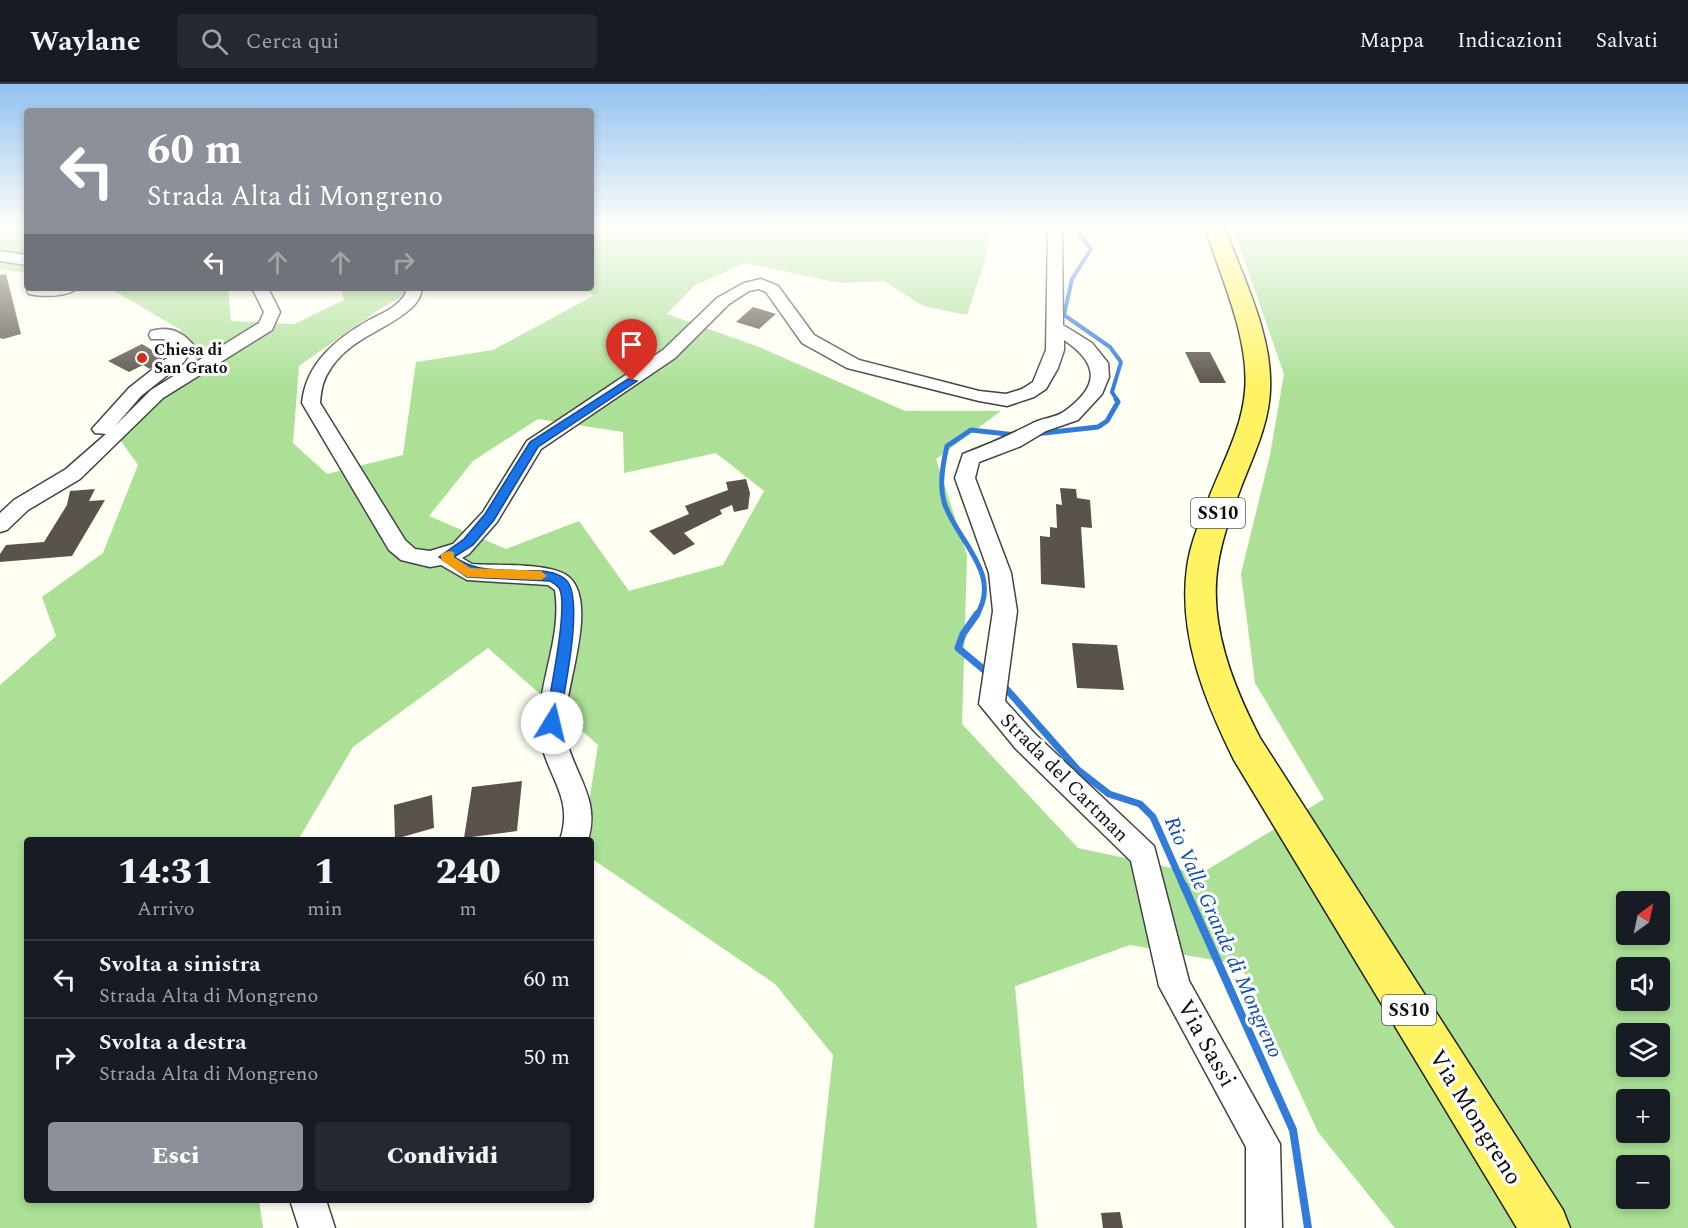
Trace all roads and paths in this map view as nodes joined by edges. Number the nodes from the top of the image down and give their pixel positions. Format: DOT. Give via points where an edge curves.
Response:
graph roads {
  1 [pos="1054,281"];
  2 [pos="1232,281"];
  3 [pos="262,291"];
  4 [pos="414,291"];
  5 [pos="1057,328"];
  6 [pos="157,335"];
  7 [pos="71,470"];
  8 [pos="0,507"];
  9 [pos="0,525"];
  10 [pos="445,557"];
  11 [pos="575,837"];
  12 [pos="1144,855"];
  13 [pos="309,1203"];
  14 [pos="317,1228"];
  15 [pos="1264,1228"];
  16 [pos="1545,1228"];
  1 -- 5 [label="street"];
  2 -- 16 [label="main road, Via Mongreno / SS10" via="1256,356 1259,389 1248,442 1213,525 1202,565 1200,593 1204,632 1228,711 1274,793"];
  3 -- 7 [label="street" via="272,312 266,326 157,394 124,428"];
  4 -- 10 [label="street" via="403,307 356,335 323,365 314,378 310,403 397,546 418,558"];
  5 -- 10 [label="street" via="1050,368 1040,384 1007,400 853,364 808,339 772,289 761,284 744,288 723,301 669,354 534,445 490,517 469,542"];
  5 -- 12 [label="street, Strada del Cartman" via="1086,347 1099,363 1100,377 1093,394 1071,416 970,458 966,467 965,478 1000,573 1005,611 992,704"];
  6 -- 7 [label="street" via="164,333 185,345 178,357 135,392"];
  7 -- 8 [label="street"];
  7 -- 9 [label="street"];
  10 -- 11 [label="street" via="467,572 552,577 563,583 567,592 567,630 552,723 559,756 580,807 582,821"];
  12 -- 15 [label="street, Via Sassi" via="1175,986 1263,1144"];
  13 -- 14 [label="street"];
}
